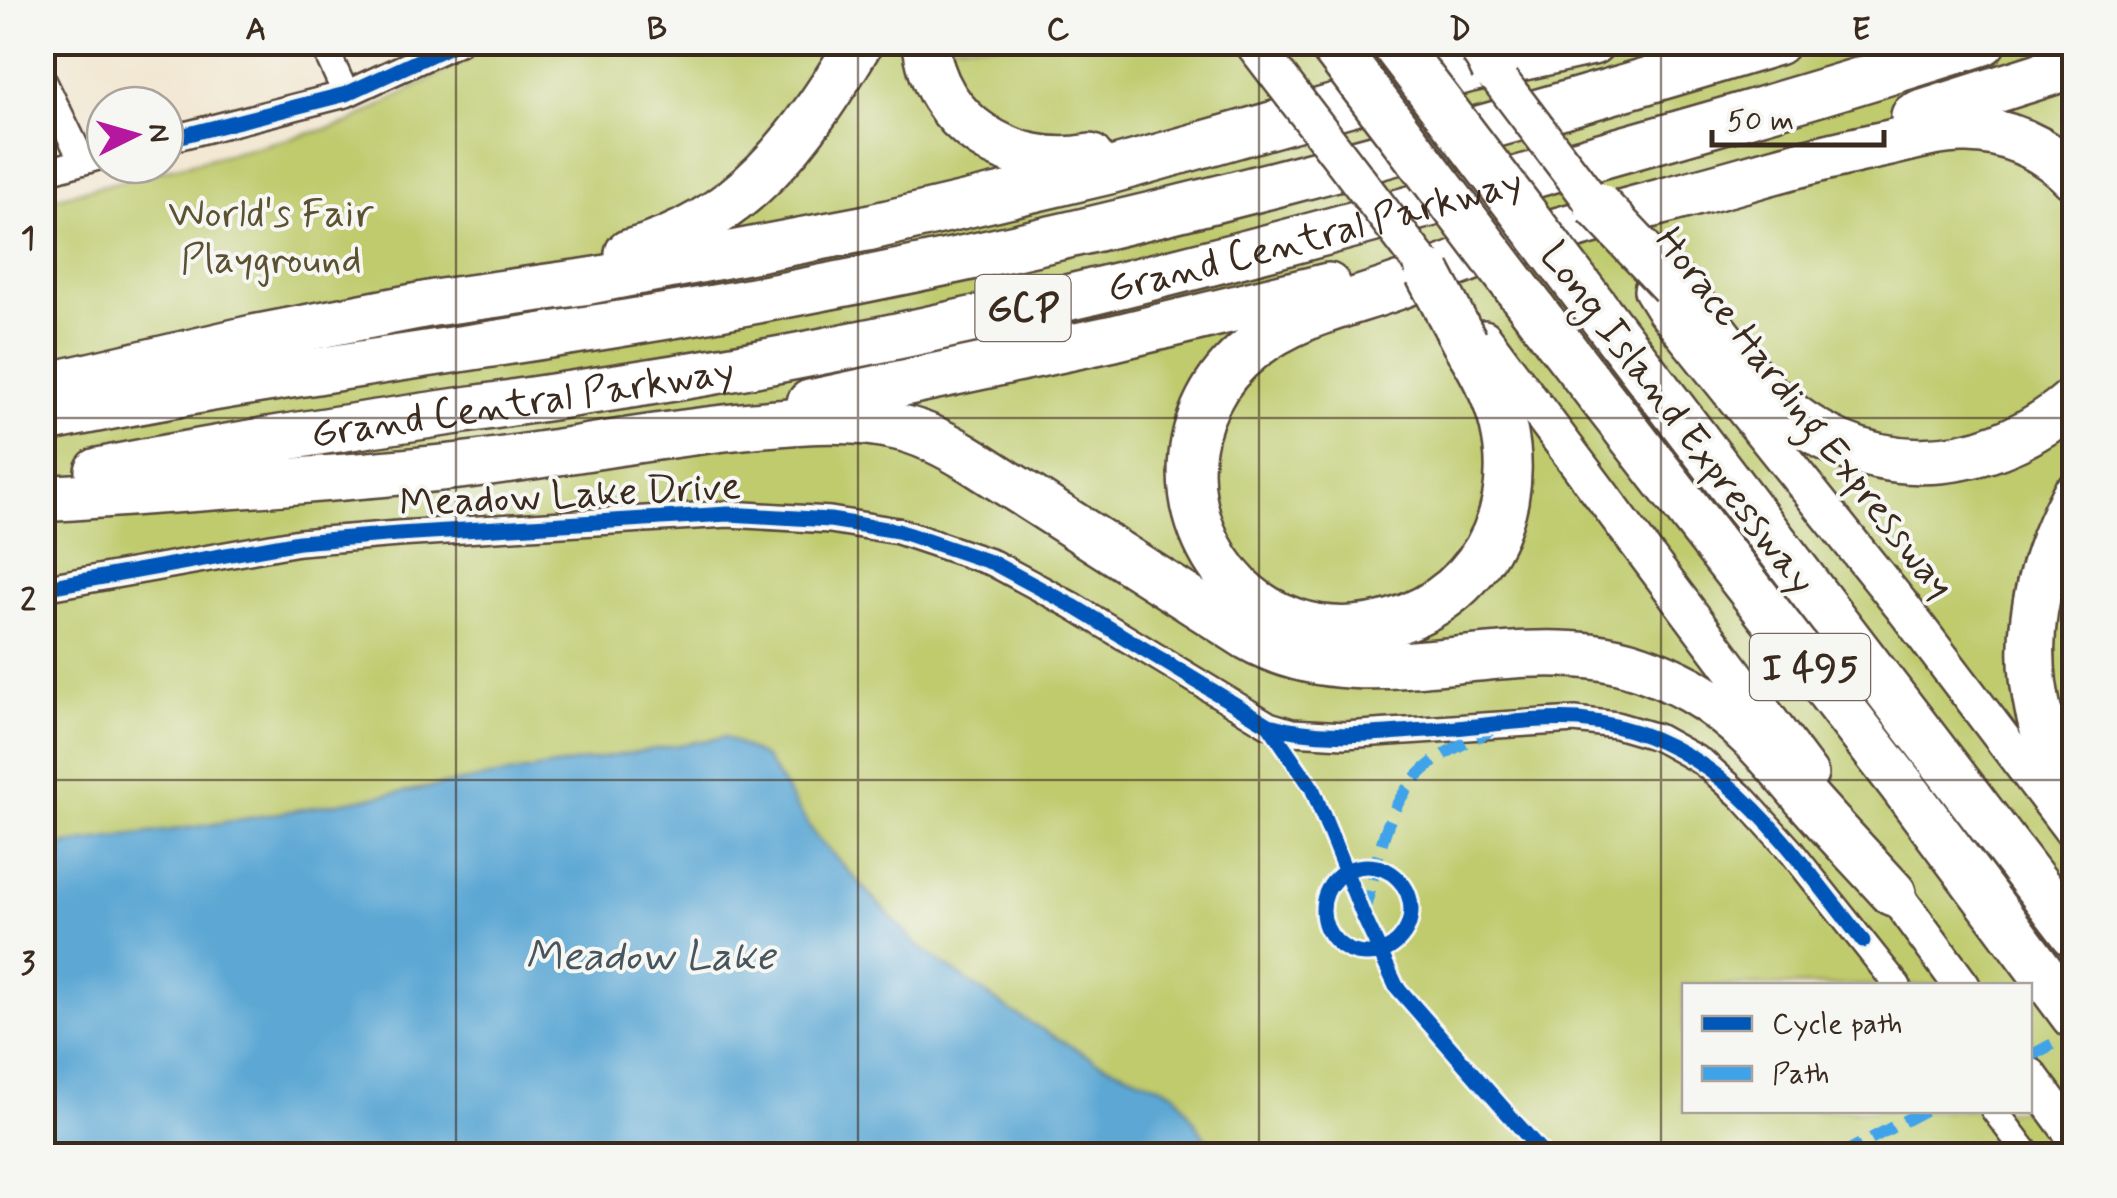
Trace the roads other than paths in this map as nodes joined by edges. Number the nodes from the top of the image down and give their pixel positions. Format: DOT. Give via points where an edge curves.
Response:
graph roads {
  1 [pos="322,42"];
  2 [pos="459,42"];
  3 [pos="842,42"];
  4 [pos="860,42"];
  5 [pos="926,42"];
  6 [pos="1252,42"];
  7 [pos="1330,42"];
  8 [pos="1393,42"];
  9 [pos="1535,42"];
  10 [pos="1592,42"];
  11 [pos="1778,42"];
  12 [pos="1983,42"];
  13 [pos="1479,56"];
  14 [pos="2074,64"];
  15 [pos="42,78"];
  16 [pos="346,94"];
  17 [pos="1274,123"];
  18 [pos="185,135"];
  19 [pos="85,144"];
  20 [pos="1811,160"];
  21 [pos="85,161"];
  22 [pos="778,162"];
  23 [pos="42,173"];
  24 [pos="2074,177"];
  25 [pos="1597,205"];
  26 [pos="1482,254"];
  27 [pos="1428,273"];
  28 [pos="1662,287"];
  29 [pos="434,303"];
  30 [pos="1475,340"];
  31 [pos="42,387"];
  32 [pos="2074,400"];
  33 [pos="42,420"];
  34 [pos="700,430"];
  35 [pos="42,483"];
  36 [pos="2074,496"];
  37 [pos="42,499"];
  38 [pos="42,588"];
  39 [pos="1937,754"];
  40 [pos="2074,800"];
  41 [pos="2074,833"];
  42 [pos="2074,892"];
  43 [pos="1893,893"];
  44 [pos="2074,934"];
  45 [pos="1896,983"];
  46 [pos="1960,983"];
  47 [pos="2074,1016"];
  48 [pos="2032,1079"];
  49 [pos="1996,1113"];
  50 [pos="2074,1136"];
  51 [pos="2029,1156"];
  1 -- 16 [label="street"];
  2 -- 16 [label="street"];
  3 -- 22 [label="main road"];
  4 -- 22 [label="highway"];
  5 -- 17 [label="highway" via="932,74 952,110 982,138 1019,154 1077,160"];
  6 -- 27 [label="main road, bridge"];
  7 -- 47 [label="highway, Long Island Expressway / I 495, bridge"];
  8 -- 39 [label="highway, Long Island Expressway / I 495, bridge"];
  9 -- 13 [label="highway"];
  10 -- 13 [label="highway"];
  11 -- 33 [label="highway, Grand Central Parkway / GCP" via="1242,192 957,260 697,312"];
  12 -- 35 [label="highway, Grand Central Parkway / GCP" via="1430,205 1047,303 690,376"];
  13 -- 17 [label="highway"];
  13 -- 25 [label="main road, Horace Harding Expressway, bridge"];
  14 -- 20 [label="highway" via="1899,121"];
  15 -- 19 [label="street"];
  16 -- 18 [label="street"];
  17 -- 29 [label="highway" via="1109,172 829,237"];
  20 -- 24 [label="highway" via="1926,134 1984,131 2028,144"];
  20 -- 26 [label="highway"];
  21 -- 23 [label="street"];
  22 -- 29 [label="highway" via="734,202 673,238"];
  25 -- 28 [label="highway, bridge"];
  26 -- 30 [label="highway" via="1296,321 1252,348 1219,381 1196,428 1190,479 1205,538 1240,589 1289,620 1345,630 1421,613 1471,573 1502,516 1508,453"];
  26 -- 34 [label="highway"];
  27 -- 30 [label="highway, bridge"];
  28 -- 32 [label="highway" via="1784,410 1827,438 1880,458 1934,462 1983,453 2035,431"];
  28 -- 41 [label="main road, Horace Harding Expressway" via="1665,311"];
  29 -- 31 [label="highway"];
  30 -- 43 [label="main road" via="1820,787"];
  34 -- 37 [label="highway" via="462,465"];
  34 -- 43 [label="highway" via="833,419 920,434 974,460 1248,637 1301,659 1364,666 1573,654 1654,672 1753,735"];
  36 -- 40 [label="highway" via="2040,576 2030,646 2044,728"];
  38 -- 45 [label="street, Meadow Lake Drive" via="298,542 497,526 728,514 898,531 993,564 1269,725 1292,732 1344,735 1575,720 1657,737 1704,763 1741,796"];
  39 -- 42 [label="highway"];
  39 -- 44 [label="highway, Long Island Expressway / I 495"];
  43 -- 46 [label="main road"];
  48 -- 50 [label="main road"];
  49 -- 51 [label="street"];
}
